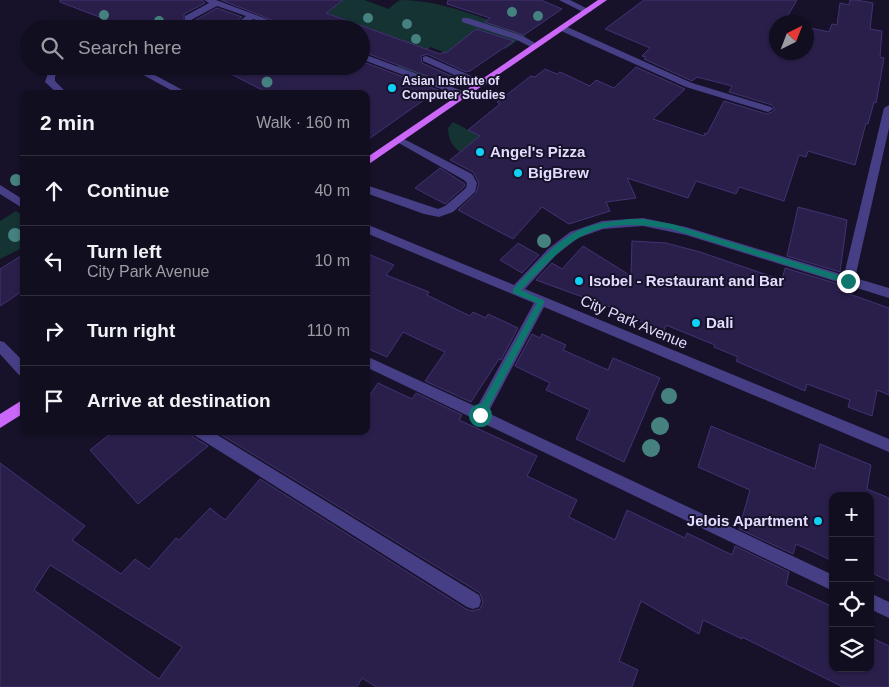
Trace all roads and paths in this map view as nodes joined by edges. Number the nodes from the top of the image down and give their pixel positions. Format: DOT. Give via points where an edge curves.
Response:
graph roads {
  1 [pos="563,0"];
  2 [pos="212,1"];
  3 [pos="599,1"];
  4 [pos="588,11"];
  5 [pos="252,16"];
  6 [pos="188,18"];
  7 [pos="246,20"];
  8 [pos="263,20"];
  9 [pos="465,20"];
  10 [pos="562,28"];
  11 [pos="536,46"];
  12 [pos="370,59"];
  13 [pos="426,59"];
  14 [pos="51,75"];
  15 [pos="149,75"];
  16 [pos="482,84"];
  17 [pos="59,90"];
  18 [pos="178,90"];
  19 [pos="465,95"];
  20 [pos="889,108"];
  21 [pos="768,109"];
  22 [pos="400,140"];
  23 [pos="370,160"];
  24 [pos="0,189"];
  25 [pos="370,190"];
  26 [pos="20,202"];
  27 [pos="370,230"];
  28 [pos="848,281"];
  29 [pos="516,291"];
  30 [pos="889,293"];
  31 [pos="541,301"];
  32 [pos="0,346"];
  33 [pos="370,363"];
  34 [pos="20,367"];
  35 [pos="20,408"];
  36 [pos="480,415"];
  37 [pos="0,422"];
  38 [pos="205,435"];
  39 [pos="889,446"];
  40 [pos="831,582"];
  41 [pos="473,601"];
  42 [pos="874,603"];
  43 [pos="889,610"];
  1 -- 4 [label="street"];
  2 -- 5 [label="street"];
  2 -- 6 [label="street"];
  3 -- 4 [label="main road"];
  4 -- 10 [label="main road"];
  5 -- 7 [label="street"];
  5 -- 8 [label="street"];
  9 -- 11 [label="street"];
  10 -- 11 [label="main road"];
  10 -- 21 [label="street" via="689,85"];
  11 -- 16 [label="main road"];
  12 -- 19 [label="street"];
  13 -- 16 [label="street"];
  14 -- 17 [label="street" via="50,82"];
  15 -- 18 [label="street"];
  16 -- 19 [label="main road"];
  19 -- 22 [label="main road"];
  20 -- 28 [label="street"];
  22 -- 23 [label="main road"];
  22 -- 25 [label="street" via="468,178 471,189 449,209 439,213"];
  24 -- 26 [label="street"];
  27 -- 29 [label="street, City Park Avenue"];
  28 -- 29 [label="street" via="672,227 629,222 602,225 574,236 552,252"];
  28 -- 30 [label="street"];
  29 -- 31 [label="street, City Park Avenue"];
  31 -- 36 [label="street"];
  31 -- 39 [label="street, City Park Avenue"];
  32 -- 34 [label="street"];
  33 -- 36 [label="street"];
  35 -- 37 [label="main road"];
  36 -- 40 [label="street"];
  38 -- 41 [label="street"];
  42 -- 43 [label="street"];
}
